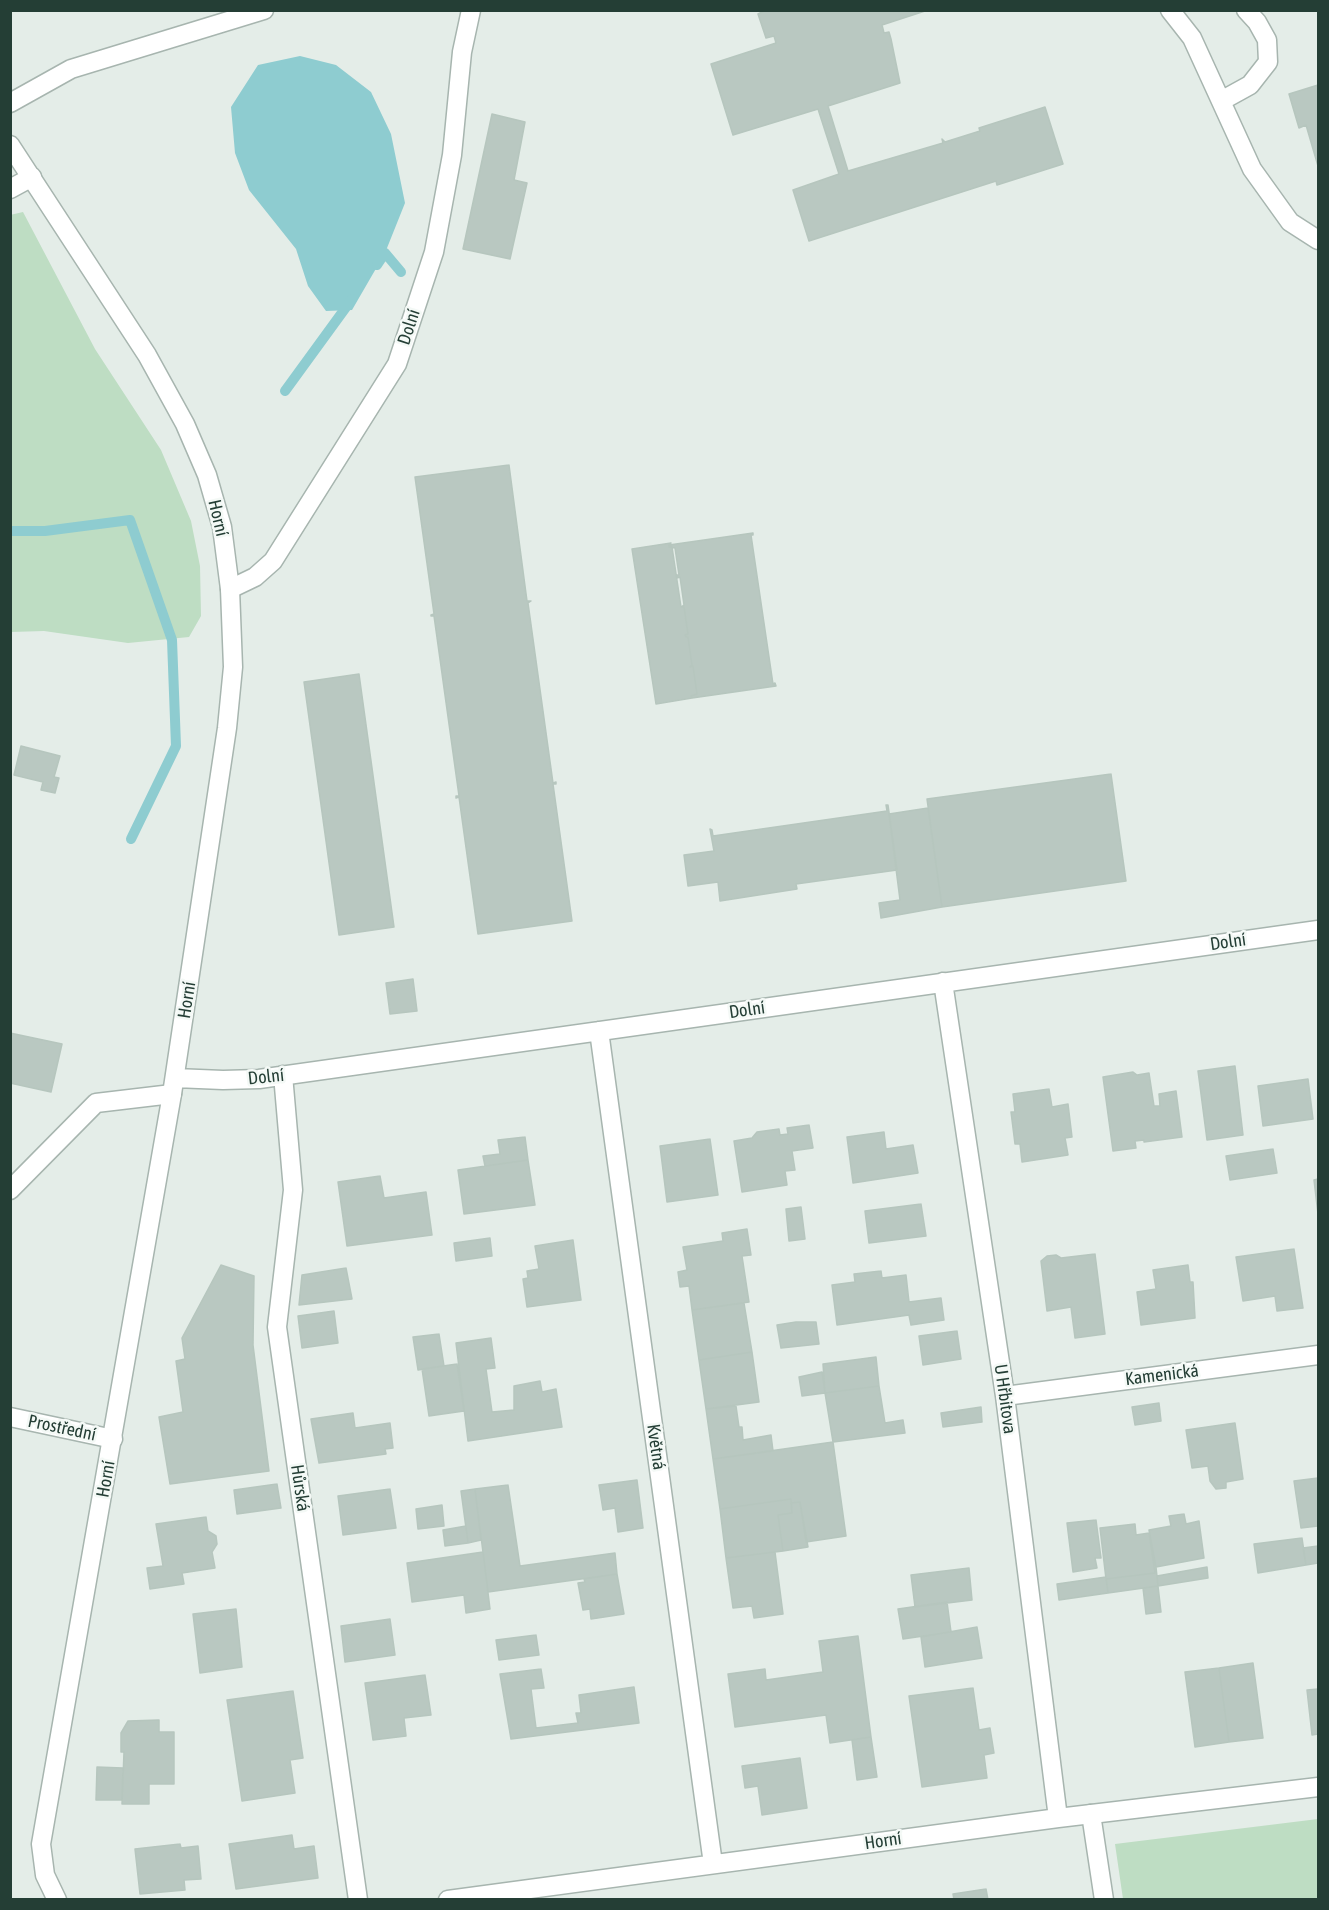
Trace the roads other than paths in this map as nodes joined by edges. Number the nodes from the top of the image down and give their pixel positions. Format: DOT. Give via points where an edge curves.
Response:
graph roads {
  1 [pos="264,10"];
  2 [pos="471,10"];
  3 [pos="1170,10"];
  4 [pos="1246,10"];
  5 [pos="1221,101"];
  6 [pos="10,103"];
  7 [pos="10,145"];
  8 [pos="32,177"];
  9 [pos="10,189"];
  10 [pos="1318,240"];
  11 [pos="230,589"];
  12 [pos="1318,930"];
  13 [pos="943,982"];
  14 [pos="599,1031"];
  15 [pos="283,1075"];
  16 [pos="174,1086"];
  17 [pos="10,1190"];
  18 [pos="1318,1355"];
  19 [pos="1005,1396"];
  20 [pos="10,1417"];
  21 [pos="114,1439"];
  22 [pos="1318,1787"];
  23 [pos="1091,1814"];
  24 [pos="1058,1818"];
  25 [pos="713,1864"];
  26 [pos="57,1899"];
  27 [pos="358,1899"];
  28 [pos="448,1899"];
  29 [pos="1104,1899"];
  1 -- 6 [label="street" via="71,69"];
  2 -- 11 [label="street, Dolní" via="462,52 452,156 434,252 397,364 273,561 255,577"];
  3 -- 5 [label="street" via="1192,38"];
  4 -- 5 [label="street" via="1267,40 1268,62 1250,85"];
  5 -- 10 [label="street" via="1252,169 1290,222"];
  7 -- 8 [label="street, Horní"];
  8 -- 9 [label="street"];
  8 -- 11 [label="street, Horní" via="147,355 185,424 207,475 222,527"];
  11 -- 16 [label="street, Horní" via="233,667 227,728"];
  12 -- 13 [label="street, Dolní"];
  13 -- 14 [label="street, Dolní"];
  13 -- 19 [label="street, U Hřbitova"];
  14 -- 15 [label="street, Dolní"];
  14 -- 25 [label="street, Květná"];
  15 -- 16 [label="street, Dolní"];
  15 -- 27 [label="street, Hůrská" via="292,1190 277,1327"];
  16 -- 17 [label="street, Dolní" via="96,1103"];
  16 -- 21 [label="street, Horní"];
  18 -- 19 [label="street, Kamenická"];
  19 -- 24 [label="street, U Hřbitova"];
  20 -- 21 [label="street, Prostřední"];
  21 -- 26 [label="street, Horní" via="41,1844 45,1875"];
  22 -- 23 [label="street, Horní"];
  23 -- 24 [label="street, Horní"];
  23 -- 29 [label="street"];
  24 -- 25 [label="street, Horní"];
  25 -- 28 [label="street, Horní"];
}
